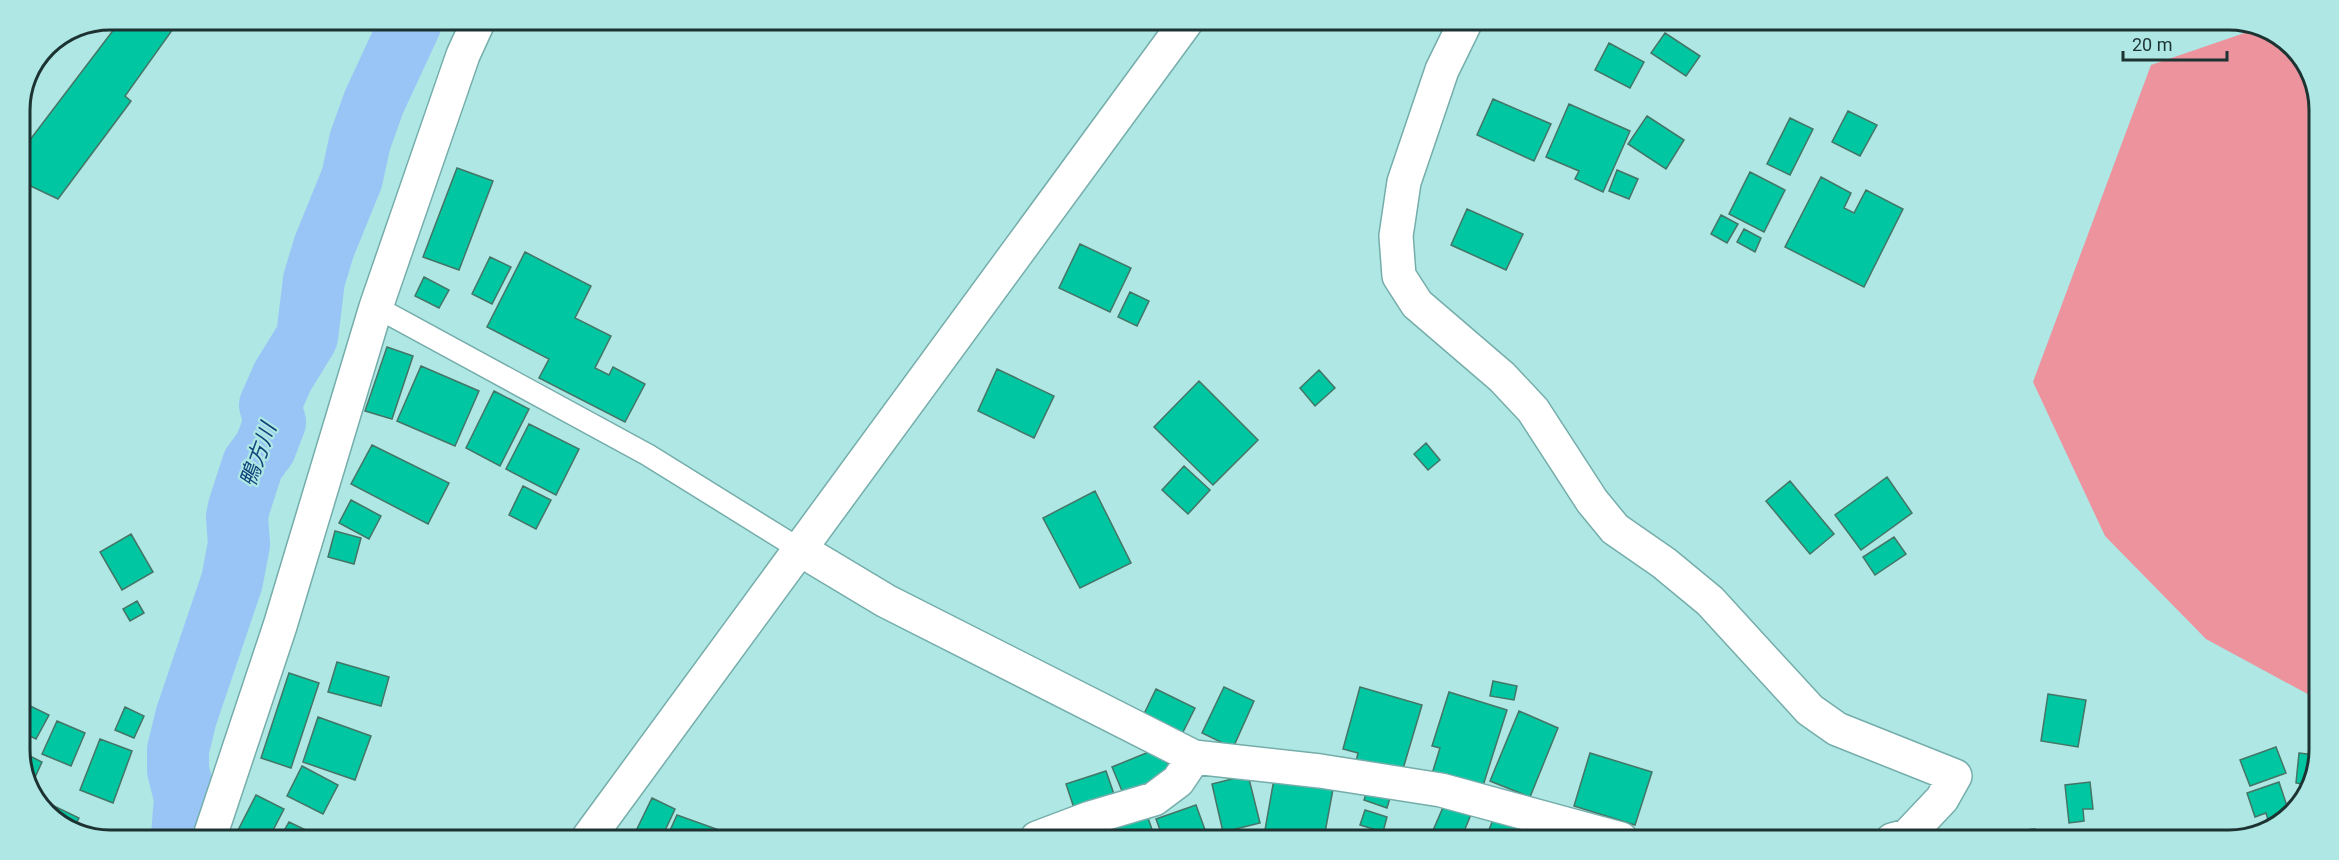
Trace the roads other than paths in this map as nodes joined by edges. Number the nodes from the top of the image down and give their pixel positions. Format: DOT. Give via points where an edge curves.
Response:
graph roads {
  1 [pos="474,30"];
  2 [pos="1180,30"];
  3 [pos="1462,30"];
  4 [pos="376,307"];
  5 [pos="801,550"];
  6 [pos="1194,757"];
  7 [pos="212,830"];
  8 [pos="595,830"];
  9 [pos="1058,830"];
  10 [pos="1588,830"];
  11 [pos="1913,830"];
  1 -- 4 [label="street"];
  2 -- 5 [label="street"];
  3 -- 11 [label="street" via="1442,70 1404,182 1396,236 1399,276 1418,304 1502,377 1533,410 1592,501 1615,529 1710,600 1810,710 1838,729 1955,776 1942,800"];
  4 -- 5 [label="lane" via="648,455"];
  4 -- 7 [label="street" via="280,626"];
  5 -- 6 [label="street" via="886,601"];
  5 -- 8 [label="street"];
  6 -- 9 [label="street" via="1178,781 1154,799"];
  6 -- 10 [label="street" via="1441,790"];
}
